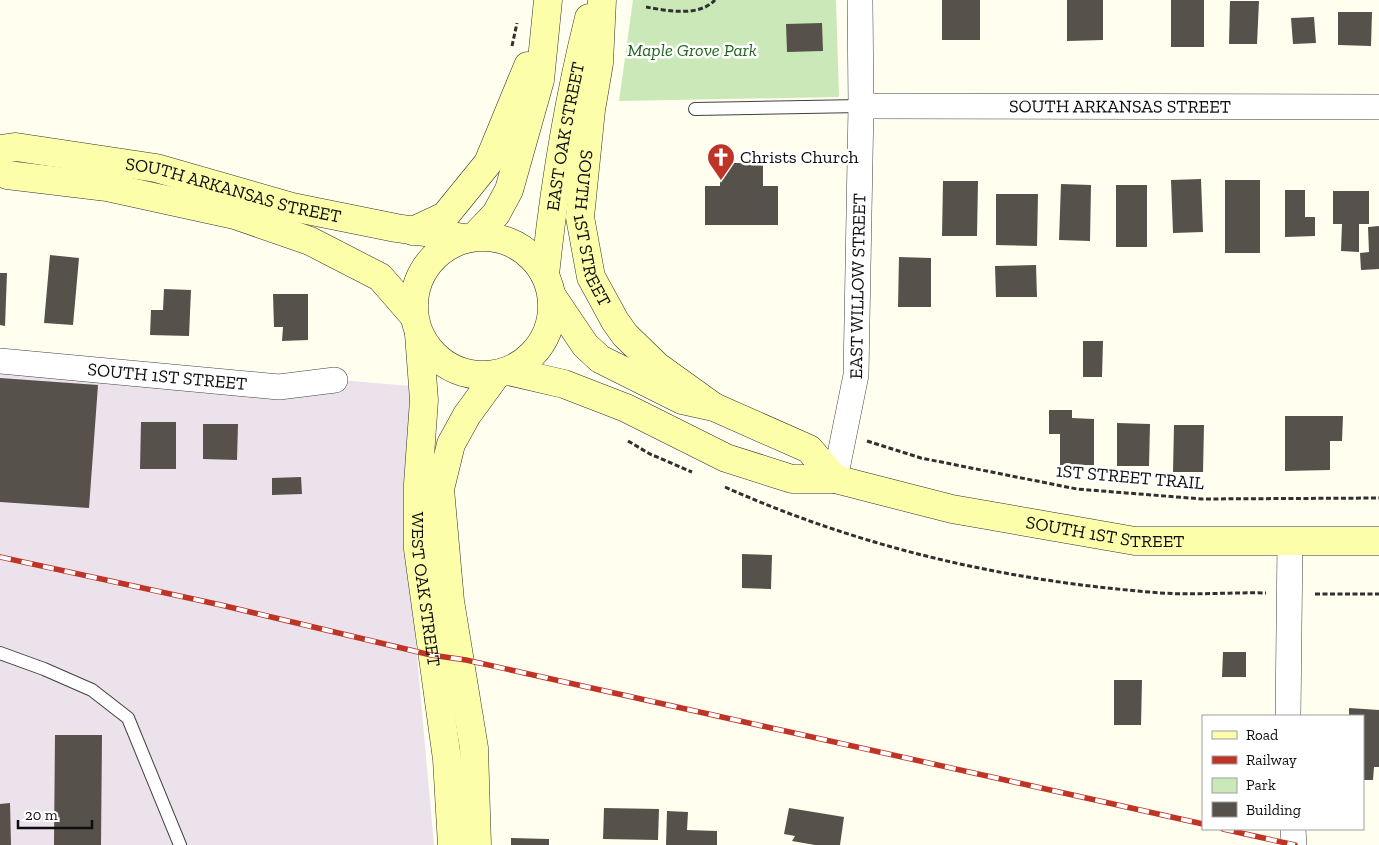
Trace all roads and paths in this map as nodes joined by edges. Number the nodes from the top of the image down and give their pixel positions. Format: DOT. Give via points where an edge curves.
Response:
graph roads {
  1 [pos="594,0"];
  2 [pos="602,0"];
  3 [pos="716,0"];
  4 [pos="860,0"];
  5 [pos="646,7"];
  6 [pos="547,13"];
  7 [pos="518,18"];
  8 [pos="510,52"];
  9 [pos="861,106"];
  10 [pos="1379,107"];
  11 [pos="695,109"];
  12 [pos="0,149"];
  13 [pos="0,172"];
  14 [pos="413,231"];
  15 [pos="470,237"];
  16 [pos="548,285"];
  17 [pos="417,325"];
  18 [pos="0,361"];
  19 [pos="503,372"];
  20 [pos="335,380"];
  21 [pos="714,407"];
  22 [pos="626,439"];
  23 [pos="883,446"];
  24 [pos="693,473"];
  25 [pos="835,480"];
  26 [pos="719,485"];
  27 [pos="1379,498"];
  28 [pos="1379,541"];
  29 [pos="1290,542"];
  30 [pos="1261,593"];
  31 [pos="1324,594"];
  32 [pos="1379,594"];
  33 [pos="0,653"];
  34 [pos="1288,715"];
  35 [pos="1293,830"];
  36 [pos="180,845"];
  37 [pos="452,845"];
  38 [pos="477,845"];
  39 [pos="1294,845"];
  1 -- 16 [label="street, EAST OAK STREET" via="580,55 553,199"];
  2 -- 21 [label="street, SOUTH 1ST STREET" via="599,63 580,217 591,277 625,335 657,366"];
  3 -- 5 [label="path" via="690,11"];
  4 -- 9 [label="street, EAST WILLOW STREET"];
  6 -- 14 [label="street, EAST OAK STREET" via="488,163 445,216"];
  6 -- 15 [label="street, EAST OAK STREET" via="540,80 509,190 496,214"];
  7 -- 8 [label="path"];
  9 -- 10 [label="street, SOUTH ARKANSAS STREET"];
  9 -- 11 [label="lane"];
  9 -- 25 [label="street, EAST WILLOW STREET" via="856,375"];
  12 -- 14 [label="street, SOUTH ARKANSAS STREET" via="16,147 156,168 292,206"];
  13 -- 17 [label="street, SOUTH ARKANSAS STREET" via="107,186 235,216 310,241 380,277"];
  14 -- 15 [label="street, SOUTH ARKANSAS STREET"];
  15 -- 16 [label="street" via="496,237 516,245 532,257"];
  15 -- 17 [label="street" via="447,246 431,259 414,296"];
  16 -- 19 [label="street" via="552,315 547,333 524,362"];
  16 -- 21 [label="street, SOUTH 1ST STREET" via="585,345 600,359 682,400"];
  17 -- 19 [label="street" via="429,350 451,367 478,376"];
  17 -- 37 [label="street, WEST OAK STREET" via="424,400 418,484 418,549 447,759"];
  18 -- 20 [label="street, SOUTH 1ST STREET" via="279,387"];
  19 -- 25 [label="street, SOUTH 1ST STREET" via="564,384 617,404 735,461 792,479"];
  19 -- 38 [label="street, WEST OAK STREET" via="467,415 451,444 440,489 450,600 474,748"];
  21 -- 25 [label="street, SOUTH 1ST STREET" via="809,449"];
  22 -- 24 [label="path" via="650,454"];
  23 -- 27 [label="path, 1ST STREET TRAIL" via="921,458 1077,490 1202,499"];
  25 -- 29 [label="street, SOUTH 1ST STREET" via="952,509 1136,540"];
  26 -- 30 [label="path" via="855,538 972,567 1047,581 1151,593"];
  28 -- 29 [label="street, SOUTH 1ST STREET"];
  29 -- 34 [label="street"];
  31 -- 32 [label="path"];
  33 -- 36 [label="lane" via="92,690 128,718"];
  35 -- 39 [label="street"];
}
